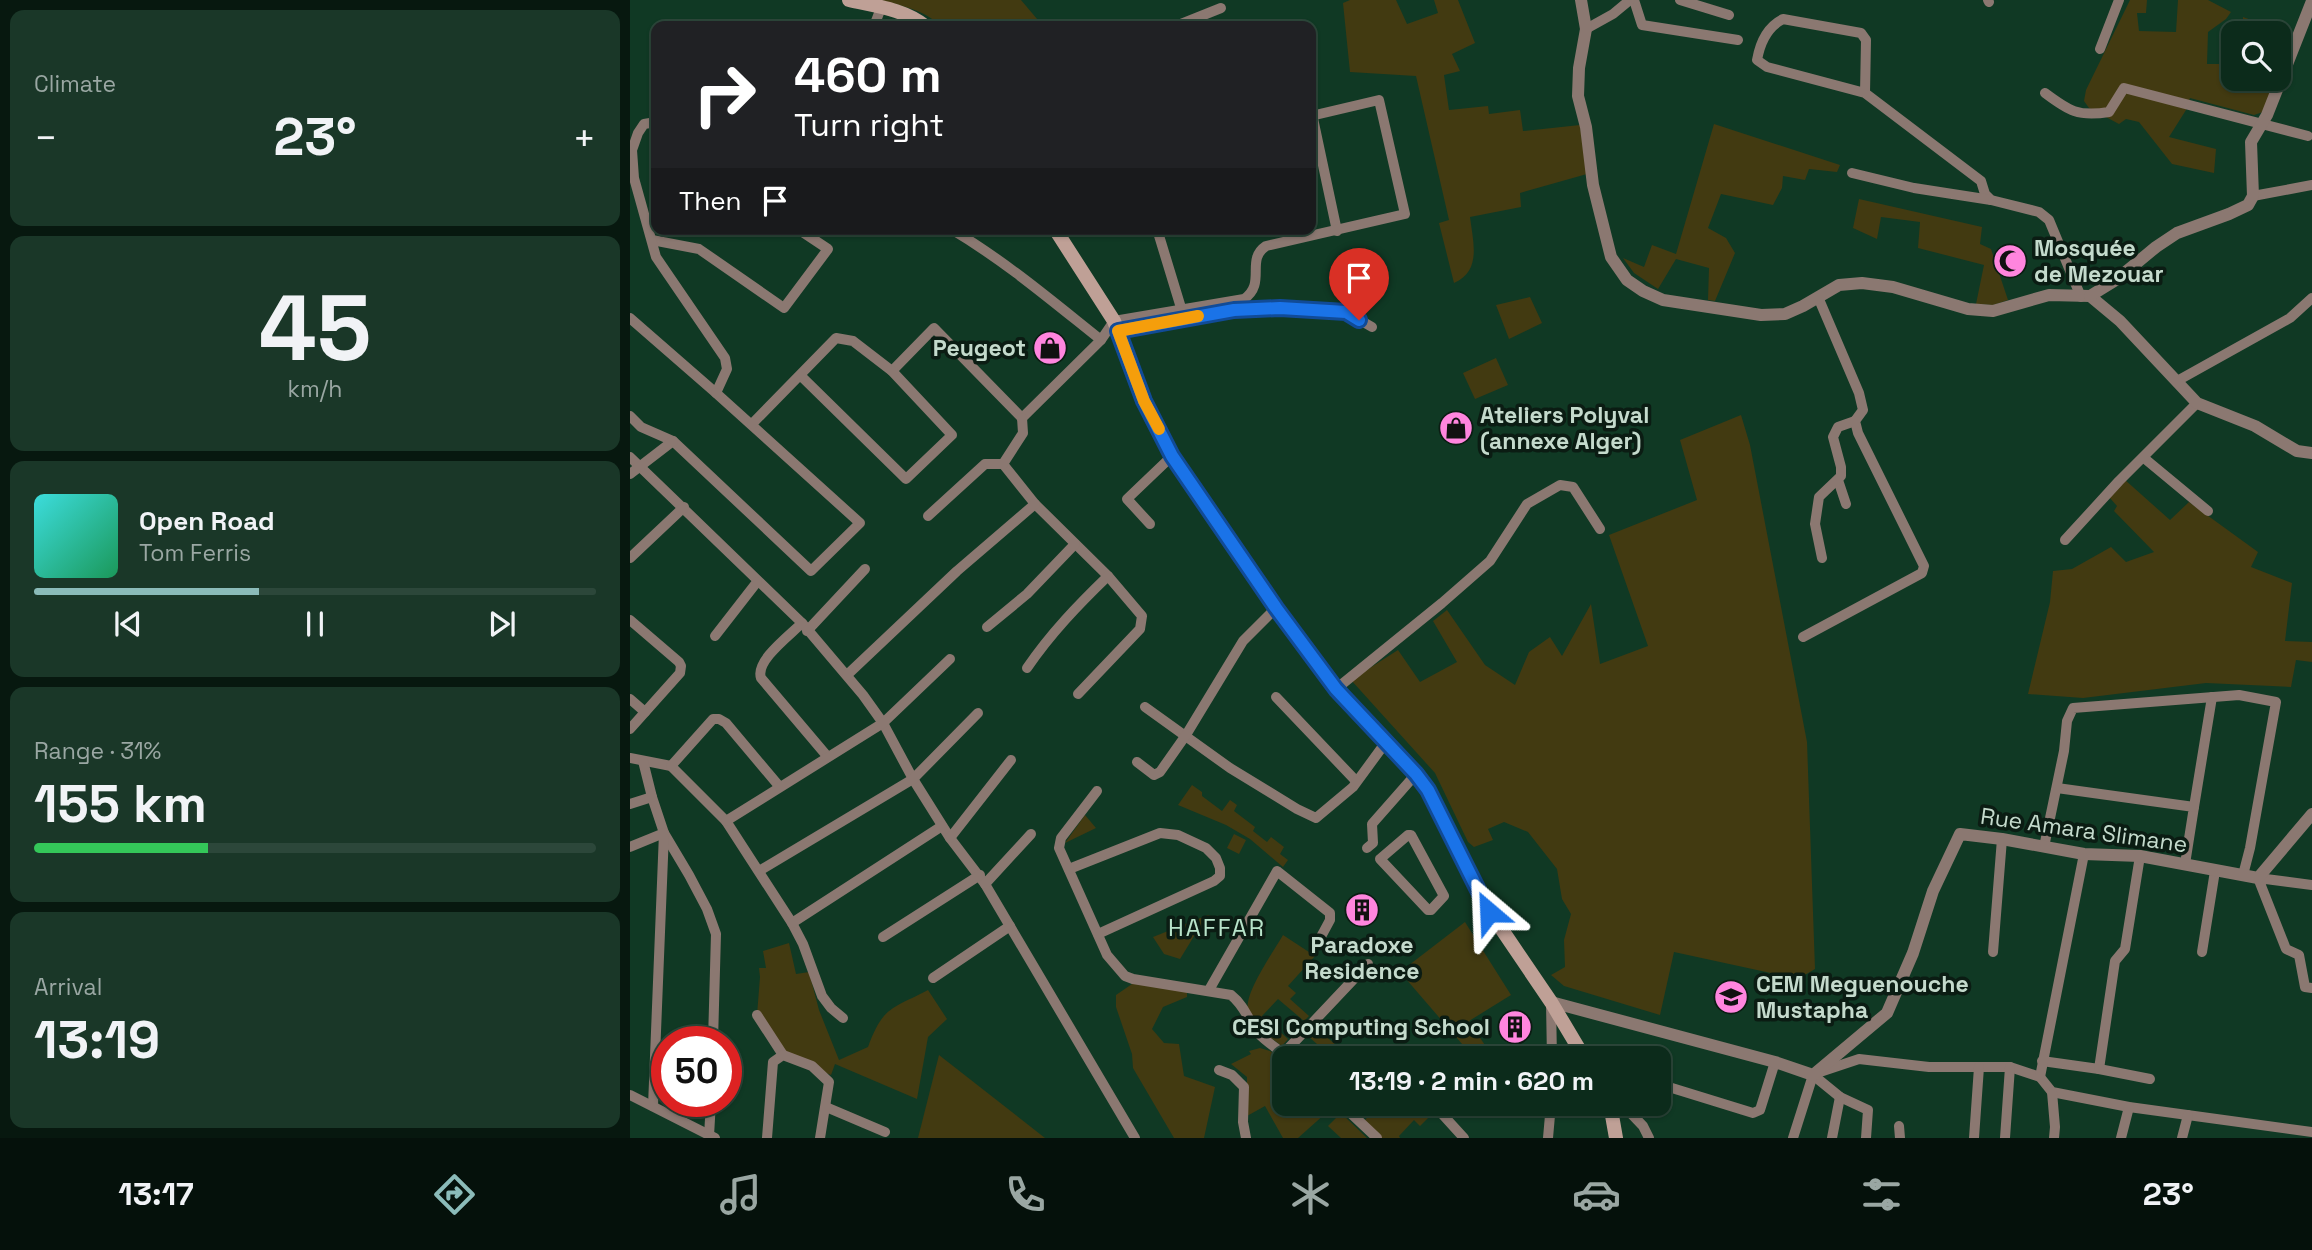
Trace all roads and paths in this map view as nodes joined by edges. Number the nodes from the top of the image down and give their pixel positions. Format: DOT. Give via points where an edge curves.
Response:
graph roads {
  1 [pos="849,0"];
  2 [pos="1581,0"];
  3 [pos="1632,0"];
  4 [pos="1680,0"];
  5 [pos="2119,0"];
  6 [pos="2312,1"];
  7 [pos="881,8"];
  8 [pos="1221,8"];
  9 [pos="1729,15"];
  10 [pos="876,21"];
  11 [pos="919,21"];
  12 [pos="1188,21"];
  13 [pos="1586,29"];
  14 [pos="1738,40"];
  15 [pos="2100,49"];
  16 [pos="1865,93"];
  17 [pos="2045,93"];
  18 [pos="1316,112"];
  19 [pos="2261,122"];
  20 [pos="651,123"];
  21 [pos="645,124"];
  22 [pos="651,129"];
  23 [pos="1316,136"];
  24 [pos="2308,136"];
  25 [pos="1852,173"];
  26 [pos="2312,185"];
  27 [pos="2253,196"];
  28 [pos="1992,200"];
  29 [pos="1337,230"];
  30 [pos="807,235"];
  31 [pos="960,235"];
  32 [pos="1059,235"];
  33 [pos="1159,235"];
  34 [pos="1315,235"];
  35 [pos="1316,235"];
  36 [pos="652,240"];
  37 [pos="1818,297"];
  38 [pos="2085,297"];
  39 [pos="2311,302"];
  40 [pos="1182,311"];
  41 [pos="630,318"];
  42 [pos="1116,326"];
  43 [pos="1372,327"];
  44 [pos="1101,340"];
  45 [pos="892,371"];
  46 [pos="801,376"];
  47 [pos="2177,381"];
  48 [pos="716,393"];
  49 [pos="2197,402"];
  50 [pos="630,416"];
  51 [pos="1022,418"];
  52 [pos="1855,421"];
  53 [pos="751,424"];
  54 [pos="673,442"];
  55 [pos="2312,453"];
  56 [pos="1172,456"];
  57 [pos="630,457"];
  58 [pos="2144,458"];
  59 [pos="1003,464"];
  60 [pos="641,466"];
  61 [pos="630,474"];
  62 [pos="1838,480"];
  63 [pos="1035,504"];
  64 [pos="1846,504"];
  65 [pos="684,507"];
  66 [pos="2208,511"];
  67 [pos="928,516"];
  68 [pos="1150,524"];
  69 [pos="1600,529"];
  70 [pos="2065,540"];
  71 [pos="1075,544"];
  72 [pos="630,558"];
  73 [pos="1822,558"];
  74 [pos="865,569"];
  75 [pos="1108,576"];
  76 [pos="757,582"];
  77 [pos="1276,608"];
  78 [pos="630,620"];
  79 [pos="804,627"];
  80 [pos="987,627"];
  81 [pos="715,636"];
  82 [pos="1803,636"];
  83 [pos="950,659"];
  84 [pos="1027,668"];
  85 [pos="847,675"];
  86 [pos="1336,689"];
  87 [pos="1078,694"];
  88 [pos="1276,697"];
  89 [pos="2212,697"];
  90 [pos="630,699"];
  91 [pos="1145,707"];
  92 [pos="645,712"];
  93 [pos="978,713"];
  94 [pos="883,723"];
  95 [pos="630,729"];
  96 [pos="1186,735"];
  97 [pos="1385,742"];
  98 [pos="827,756"];
  99 [pos="630,758"];
  100 [pos="1010,760"];
  101 [pos="643,761"];
  102 [pos="1137,762"];
  103 [pos="671,766"];
  104 [pos="1416,774"];
  105 [pos="913,779"];
  106 [pos="1356,781"];
  107 [pos="779,786"];
  108 [pos="2057,788"];
  109 [pos="1097,792"];
  110 [pos="652,797"];
  111 [pos="630,804"];
  112 [pos="2194,807"];
  113 [pos="2312,814"];
  114 [pos="726,821"];
  115 [pos="943,826"];
  116 [pos="664,833"];
  117 [pos="1031,834"];
  118 [pos="950,838"];
  119 [pos="2002,839"];
  120 [pos="630,847"];
  121 [pos="2045,847"];
  122 [pos="1367,849"];
  123 [pos="2084,854"];
  124 [pos="2140,856"];
  125 [pos="1380,859"];
  126 [pos="2185,864"];
  127 [pos="1069,869"];
  128 [pos="759,871"];
  129 [pos="2215,871"];
  130 [pos="2243,875"];
  131 [pos="2258,878"];
  132 [pos="983,879"];
  133 [pos="2312,885"];
  134 [pos="792,923"];
  135 [pos="1010,926"];
  136 [pos="1098,934"];
  137 [pos="883,937"];
  138 [pos="1316,946"];
  139 [pos="1993,952"];
  140 [pos="2202,952"];
  141 [pos="1368,964"];
  142 [pos="933,978"];
  143 [pos="2312,988"];
  144 [pos="1209,990"];
  145 [pos="1551,1002"];
  146 [pos="757,1014"];
  147 [pos="843,1018"];
  148 [pos="656,1026"];
  149 [pos="713,1026"];
  150 [pos="1273,1046"];
  151 [pos="1296,1046"];
  152 [pos="1552,1046"];
  153 [pos="1577,1046"];
  154 [pos="783,1055"];
  155 [pos="2042,1061"];
  156 [pos="1775,1062"];
  157 [pos="1979,1067"];
  158 [pos="2010,1067"];
  159 [pos="2099,1069"];
  160 [pos="1219,1070"];
  161 [pos="1813,1075"];
  162 [pos="2040,1077"];
  163 [pos="2150,1079"];
  164 [pos="1671,1088"];
  165 [pos="2052,1092"];
  166 [pos="630,1095"];
  167 [pos="1840,1097"];
  168 [pos="651,1106"];
  169 [pos="826,1107"];
  170 [pos="2129,1107"];
  171 [pos="2188,1115"];
  172 [pos="1354,1116"];
  173 [pos="1444,1116"];
  174 [pos="1550,1116"];
  175 [pos="1612,1116"];
  176 [pos="1633,1116"];
  177 [pos="673,1117"];
  178 [pos="711,1117"];
  179 [pos="1899,1126"];
  180 [pos="885,1132"];
  181 [pos="2312,1132"];
  182 [pos="712,1137"];
  183 [pos="766,1138"];
  184 [pos="820,1138"];
  185 [pos="1135,1138"];
  186 [pos="1246,1138"];
  187 [pos="1377,1138"];
  188 [pos="1464,1138"];
  189 [pos="1548,1138"];
  190 [pos="1616,1138"];
  191 [pos="1649,1138"];
  192 [pos="1793,1138"];
  193 [pos="1832,1138"];
  194 [pos="1866,1138"];
  195 [pos="1900,1138"];
  196 [pos="1974,1138"];
  197 [pos="2005,1138"];
  198 [pos="2054,1138"];
  199 [pos="2121,1138"];
  200 [pos="2182,1138"];
  1 -- 7 [label="main road"];
  2 -- 13 [label="street"];
  3 -- 13 [label="street"];
  3 -- 14 [label="street" via="1642,25"];
  4 -- 9 [label="street"];
  5 -- 15 [label="street"];
  6 -- 19 [label="street"];
  7 -- 10 [label="street"];
  7 -- 11 [label="main road"];
  8 -- 12 [label="street"];
  13 -- 37 [label="street" via="1578,96 1604,232 1611,257 1627,280 1663,300 1761,315 1784,314"];
  16 -- 16 [label="street" via="1866,40 1861,33 1783,19 1774,23 1760,44 1757,60 1767,68"];
  16 -- 28 [label="street" via="1980,181"];
  17 -- 19 [label="street" via="2071,112 2094,114 2109,112 2124,88"];
  18 -- 29 [label="street" via="1379,100 1405,214"];
  19 -- 24 [label="street"];
  19 -- 27 [label="street" via="2251,142"];
  20 -- 21 [label="street"];
  21 -- 22 [label="street"];
  21 -- 36 [label="street" via="635,142 634,178"];
  23 -- 29 [label="street"];
  25 -- 28 [label="street"];
  26 -- 27 [label="street"];
  27 -- 38 [label="street" via="2248,205 2177,233 2116,280"];
  28 -- 38 [label="street" via="2039,212 2049,220"];
  29 -- 35 [label="street"];
  30 -- 36 [label="street" via="828,249 784,308 699,249"];
  31 -- 44 [label="street"];
  32 -- 42 [label="main road"];
  33 -- 40 [label="street"];
  34 -- 40 [label="street" via="1258,251 1257,282 1244,299"];
  36 -- 48 [label="street" via="656,257 725,358 727,369"];
  37 -- 38 [label="street" via="1839,285 1862,283 1993,311 2049,295"];
  37 -- 52 [label="street" via="1859,393 1863,410"];
  38 -- 47 [label="street" via="2120,321"];
  39 -- 47 [label="street"];
  40 -- 42 [label="street"];
  41 -- 48 [label="street"];
  42 -- 43 [label="street" via="1280,308 1346,312"];
  42 -- 44 [label="street"];
  42 -- 56 [label="main road" via="1144,401"];
  44 -- 51 [label="street"];
  45 -- 46 [label="street" via="853,341 836,338"];
  45 -- 46 [label="street" via="952,435 906,479"];
  45 -- 51 [label="street" via="934,328"];
  46 -- 53 [label="street"];
  47 -- 49 [label="street"];
  48 -- 53 [label="street"];
  49 -- 55 [label="street" via="2255,425 2298,451"];
  49 -- 58 [label="street"];
  50 -- 54 [label="street" via="641,427"];
  51 -- 59 [label="street" via="1023,433"];
  52 -- 62 [label="street" via="1838,427 1833,437 1841,467"];
  52 -- 82 [label="street" via="1924,566 1922,573"];
  53 -- 54 [label="street" via="860,523 811,571"];
  54 -- 60 [label="street"];
  56 -- 68 [label="street" via="1127,499"];
  56 -- 77 [label="main road"];
  57 -- 60 [label="street"];
  58 -- 66 [label="street"];
  58 -- 70 [label="street"];
  59 -- 63 [label="street"];
  59 -- 67 [label="street" via="985,464"];
  60 -- 61 [label="street"];
  60 -- 65 [label="street"];
  62 -- 64 [label="street"];
  62 -- 73 [label="street" via="1819,497 1815,513"];
  63 -- 71 [label="street"];
  63 -- 85 [label="street"];
  65 -- 72 [label="street"];
  65 -- 76 [label="street"];
  69 -- 86 [label="street" via="1573,486 1560,485 1527,504 1490,561"];
  71 -- 75 [label="street"];
  71 -- 80 [label="street"];
  74 -- 79 [label="street"];
  75 -- 84 [label="street" via="1065,617"];
  75 -- 87 [label="street" via="1142,616 1140,629"];
  76 -- 79 [label="street"];
  76 -- 81 [label="street"];
  77 -- 86 [label="main road"];
  77 -- 96 [label="street" via="1243,640"];
  78 -- 92 [label="street" via="681,666 680,673"];
  79 -- 85 [label="street"];
  79 -- 98 [label="street" via="763,661 759,672"];
  83 -- 94 [label="street"];
  85 -- 94 [label="street"];
  86 -- 97 [label="main road"];
  88 -- 106 [label="street"];
  89 -- 108 [label="street" via="2073,708"];
  89 -- 112 [label="street"];
  89 -- 130 [label="street" via="2239,695 2276,702"];
  90 -- 92 [label="street"];
  91 -- 96 [label="street"];
  92 -- 95 [label="street"];
  93 -- 105 [label="street"];
  94 -- 98 [label="street"];
  94 -- 105 [label="street"];
  96 -- 102 [label="street" via="1160,772 1154,775"];
  96 -- 106 [label="street" via="1230,768 1316,818"];
  97 -- 104 [label="main road"];
  97 -- 106 [label="street"];
  98 -- 107 [label="street"];
  99 -- 101 [label="street"];
  100 -- 118 [label="street"];
  101 -- 103 [label="street"];
  101 -- 110 [label="street"];
  103 -- 107 [label="street" via="706,725 719,719"];
  103 -- 114 [label="street"];
  104 -- 122 [label="street" via="1372,824 1373,843"];
  104 -- 145 [label="main road" via="1489,912"];
  105 -- 115 [label="street"];
  105 -- 128 [label="street"];
  107 -- 114 [label="street"];
  108 -- 112 [label="street"];
  108 -- 121 [label="street"];
  109 -- 127 [label="street" via="1059,843"];
  110 -- 111 [label="street"];
  110 -- 116 [label="street"];
  112 -- 126 [label="street"];
  113 -- 131 [label="street"];
  114 -- 128 [label="street"];
  115 -- 118 [label="street"];
  115 -- 134 [label="street"];
  116 -- 120 [label="street"];
  116 -- 148 [label="street"];
  116 -- 149 [label="street" via="716,933"];
  117 -- 132 [label="street"];
  118 -- 132 [label="street"];
  119 -- 121 [label="street, Rue Amara Slimane"];
  119 -- 139 [label="street"];
  119 -- 161 [label="street, Rue Amara Slimane" via="1960,834 1887,1013"];
  121 -- 123 [label="street, Rue Amara Slimane"];
  123 -- 124 [label="street, Rue Amara Slimane"];
  123 -- 155 [label="street"];
  124 -- 126 [label="street, Rue Amara Slimane"];
  124 -- 159 [label="street" via="2125,949 2115,961"];
  125 -- 125 [label="street" via="1428,910 1444,898 1411,835"];
  126 -- 129 [label="street, Rue Amara Slimane"];
  127 -- 136 [label="street"];
  127 -- 136 [label="street" via="1160,833 1178,835 1216,858 1220,876 1214,881"];
  128 -- 134 [label="street"];
  129 -- 130 [label="street, Rue Amara Slimane"];
  129 -- 140 [label="street"];
  130 -- 131 [label="street, Rue Amara Slimane"];
  131 -- 133 [label="street"];
  131 -- 143 [label="street" via="2286,948 2299,955 2305,987"];
  132 -- 135 [label="street"];
  132 -- 137 [label="street"];
  134 -- 147 [label="street" via="822,996"];
  135 -- 142 [label="street"];
  135 -- 185 [label="street"];
  136 -- 144 [label="street" via="1107,955 1125,976"];
  138 -- 144 [label="street" via="1332,916 1277,871"];
  141 -- 151 [label="street"];
  144 -- 150 [label="street" via="1231,995 1241,1003 1261,1037"];
  145 -- 152 [label="street"];
  145 -- 153 [label="main road"];
  145 -- 156 [label="street"];
  146 -- 154 [label="street"];
  154 -- 169 [label="street" via="812,1066 829,1083"];
  154 -- 183 [label="street" via="774,1062"];
  155 -- 159 [label="street"];
  155 -- 162 [label="street"];
  156 -- 161 [label="street"];
  156 -- 164 [label="street" via="1760,1110 1753,1112"];
  157 -- 158 [label="street"];
  157 -- 161 [label="street" via="1859,1059"];
  157 -- 196 [label="street"];
  158 -- 162 [label="street"];
  158 -- 197 [label="street"];
  159 -- 163 [label="street"];
  160 -- 186 [label="street" via="1244,1087"];
  161 -- 167 [label="street"];
  161 -- 192 [label="street"];
  162 -- 165 [label="street"];
  165 -- 170 [label="street"];
  165 -- 198 [label="street"];
  166 -- 168 [label="street"];
  167 -- 193 [label="street"];
  167 -- 194 [label="street" via="1868,1110"];
  169 -- 180 [label="street"];
  169 -- 184 [label="street"];
  170 -- 171 [label="street"];
  170 -- 199 [label="street"];
  171 -- 181 [label="street"];
  171 -- 200 [label="street"];
  172 -- 187 [label="street"];
  173 -- 188 [label="street"];
  174 -- 189 [label="street"];
  175 -- 190 [label="main road"];
  176 -- 191 [label="street"];
  177 -- 182 [label="street"];
  178 -- 182 [label="street"];
  179 -- 195 [label="street"];
}
